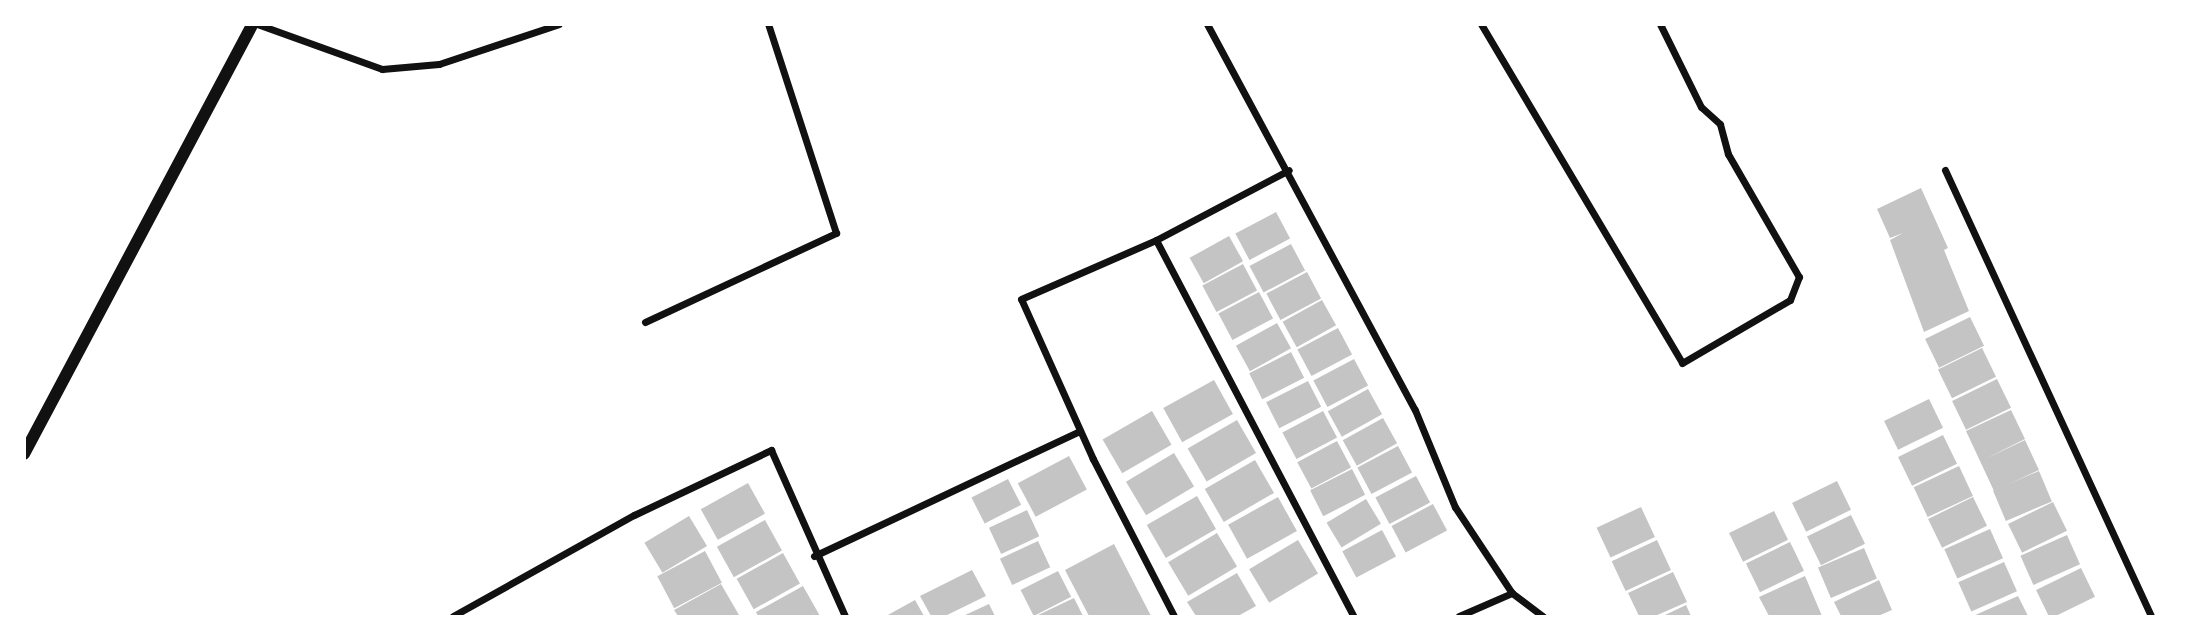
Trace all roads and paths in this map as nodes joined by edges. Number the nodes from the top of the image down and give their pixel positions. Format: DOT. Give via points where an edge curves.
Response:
graph roads {
  1 [pos="255,24"];
  2 [pos="559,24"];
  3 [pos="768,24"];
  4 [pos="1207,24"];
  5 [pos="1481,24"];
  6 [pos="1660,24"];
  7 [pos="1289,170"];
  8 [pos="1945,170"];
  9 [pos="1156,240"];
  10 [pos="645,322"];
  11 [pos="1080,431"];
  12 [pos="24,454"];
  13 [pos="814,556"];
  14 [pos="1511,593"];
  15 [pos="453,617"];
  16 [pos="845,617"];
  17 [pos="1174,617"];
  18 [pos="1353,617"];
  19 [pos="1459,617"];
  20 [pos="1543,617"];
  21 [pos="2151,617"];
  1 -- 2 [label="street" via="382,69 439,64"];
  1 -- 12 [label="street"];
  3 -- 10 [label="street" via="836,233"];
  4 -- 7 [label="street"];
  5 -- 6 [label="street" via="1682,363 1790,300 1799,277 1728,154 1720,124 1701,107"];
  7 -- 9 [label="street"];
  7 -- 14 [label="street" via="1415,410 1455,506"];
  8 -- 21 [label="street"];
  9 -- 11 [label="street" via="1021,299"];
  9 -- 18 [label="street"];
  11 -- 13 [label="street"];
  11 -- 17 [label="street"];
  13 -- 15 [label="street" via="771,450 634,515"];
  13 -- 16 [label="street"];
  14 -- 19 [label="street"];
  14 -- 20 [label="street"];
}
